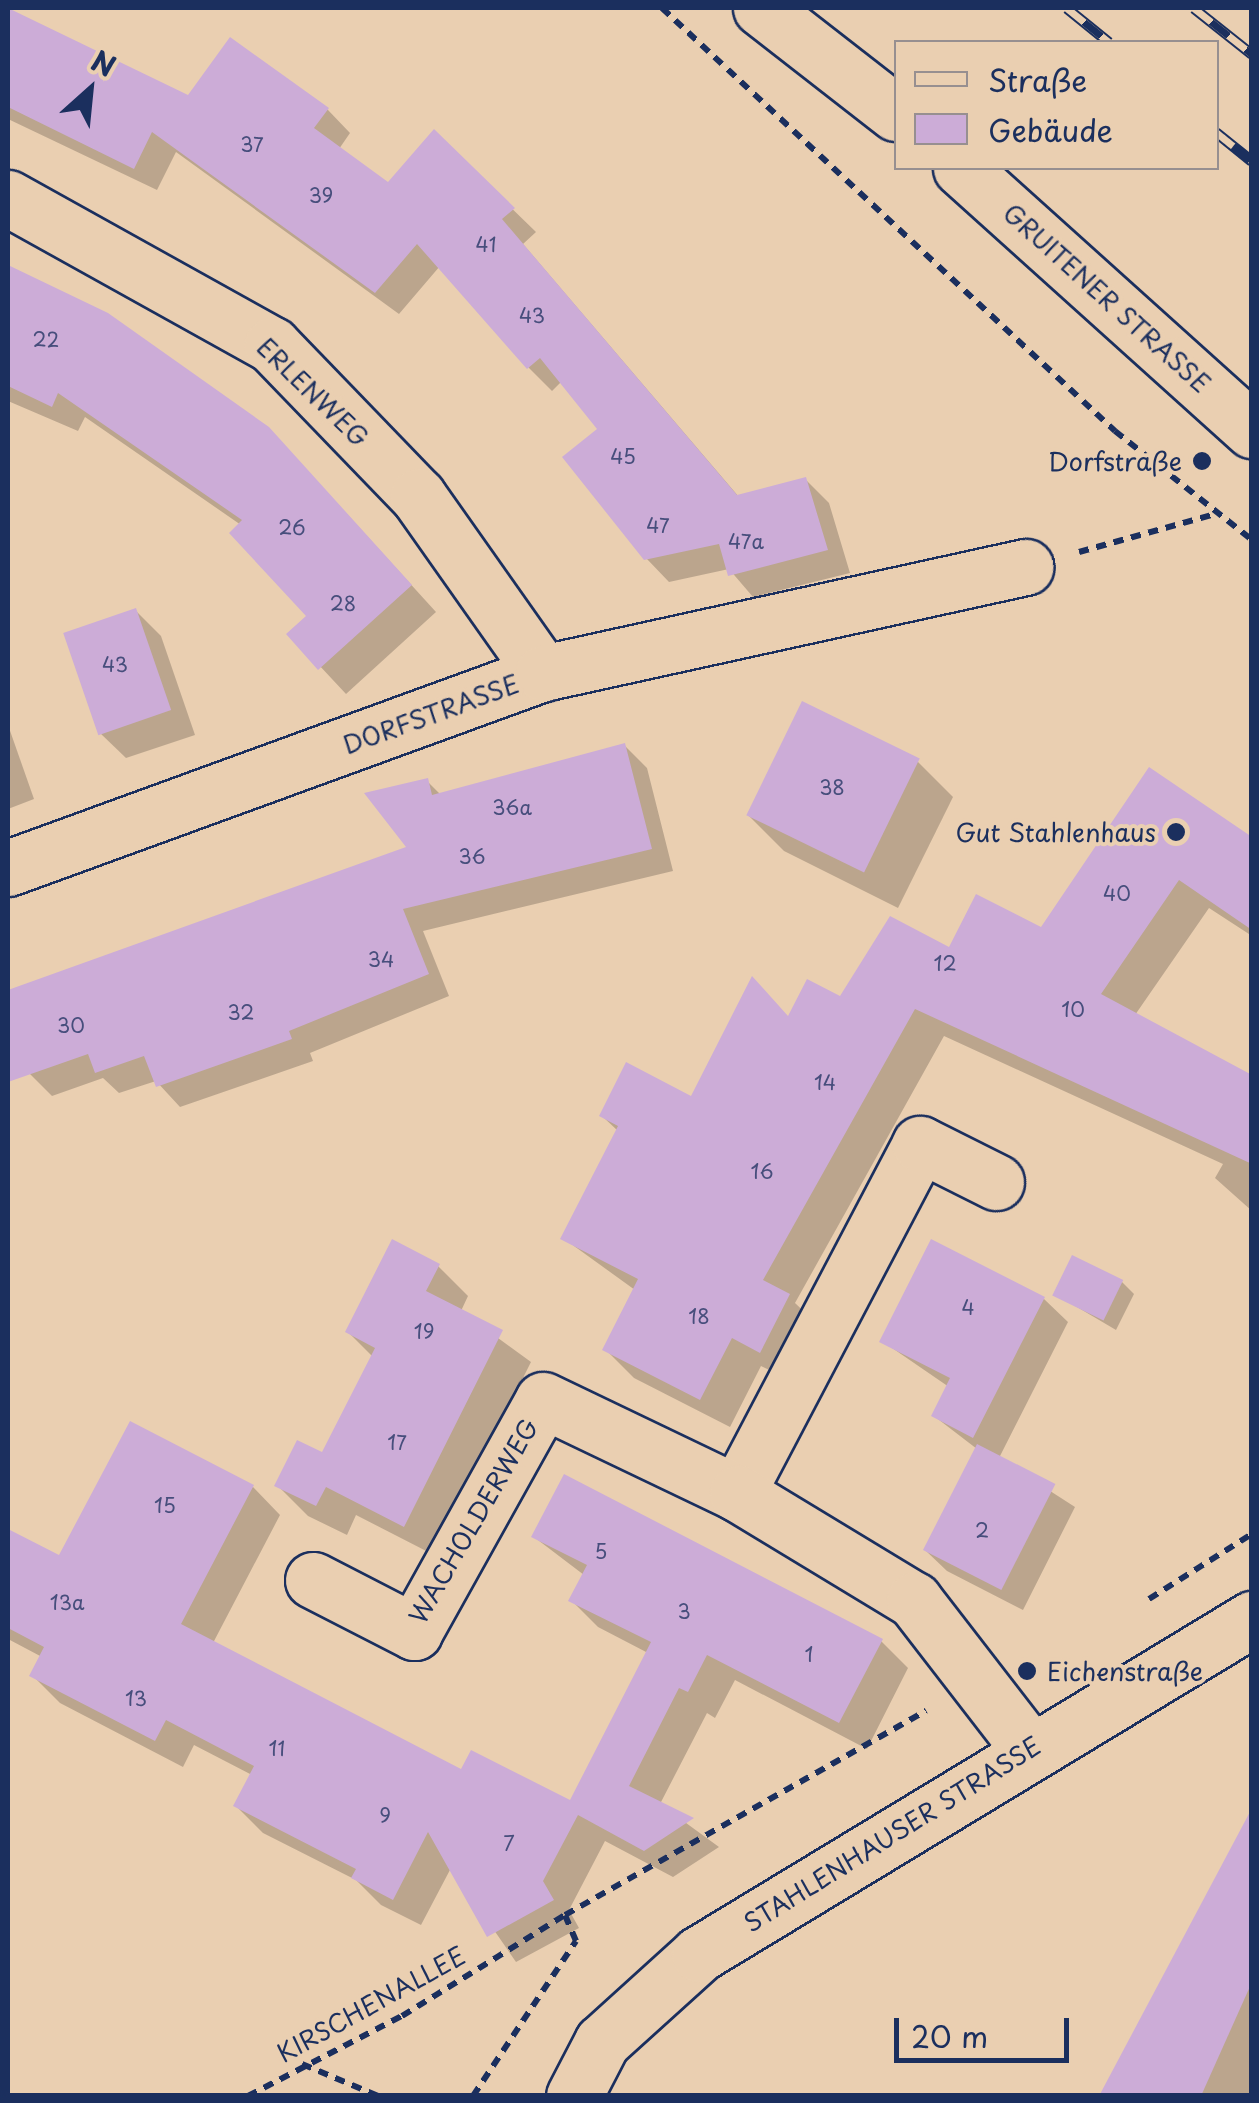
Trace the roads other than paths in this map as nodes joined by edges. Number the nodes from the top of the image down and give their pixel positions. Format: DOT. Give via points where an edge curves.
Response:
graph roads {
  1 [pos="761,8"];
  2 [pos="894,111"];
  3 [pos="963,170"];
  4 [pos="8,198"];
  5 [pos="1252,430"];
  6 [pos="1024,568"];
  7 [pos="543,673"];
  8 [pos="8,868"];
  9 [pos="996,1182"];
  10 [pos="737,1492"];
  11 [pos="313,1580"];
  12 [pos="1252,1619"];
  13 [pos="1029,1750"];
  14 [pos="574,2096"];
  1 -- 2 [label="street"];
  3 -- 5 [label="street, GRUITENER STRASSE"];
  4 -- 7 [label="street, ERLENWEG" via="272,346 418,496"];
  6 -- 7 [label="street, DORFSTRASSE"];
  7 -- 8 [label="street, DORFSTRASSE"];
  9 -- 10 [label="street" via="920,1144"];
  10 -- 11 [label="street, WACHOLDERWEG" via="543,1400 414,1632"];
  10 -- 13 [label="street, WACHOLDERWEG" via="914,1600"];
  12 -- 13 [label="street, STAHLENHAUSER STRASSE"];
  13 -- 14 [label="street, STAHLENHAUSER STRASSE" via="699,1954 602,2042"];
}
